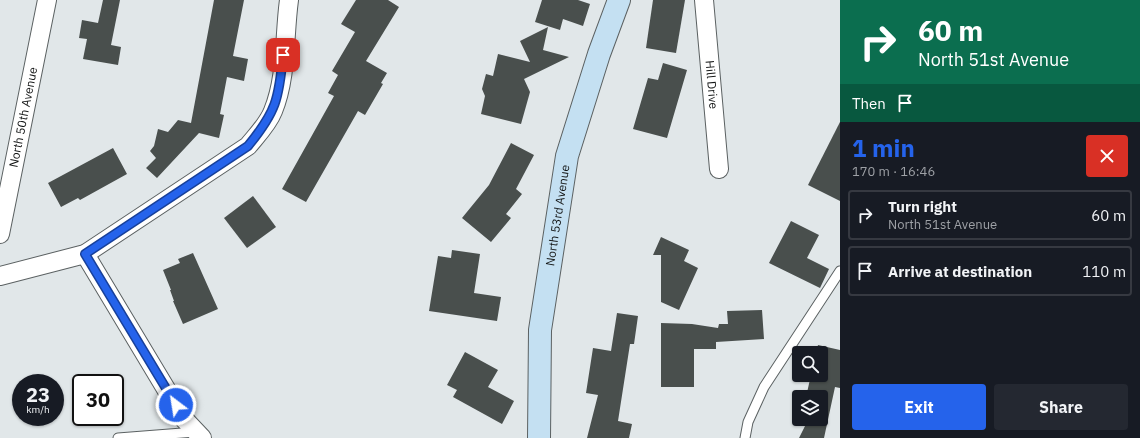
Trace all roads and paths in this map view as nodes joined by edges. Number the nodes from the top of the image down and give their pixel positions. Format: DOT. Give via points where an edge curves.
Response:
graph roads {
  1 [pos="47,0"];
  2 [pos="289,0"];
  3 [pos="619,0"];
  4 [pos="704,0"];
  5 [pos="719,169"];
  6 [pos="0,234"];
  7 [pos="85,254"];
  8 [pos="840,271"];
  9 [pos="0,276"];
  10 [pos="198,435"];
  11 [pos="118,438"];
  12 [pos="539,438"];
  13 [pos="745,438"];
  1 -- 6 [label="street, North 50th Avenue"];
  2 -- 7 [label="street" via="280,87 273,111 264,127 248,146"];
  3 -- 12 [label="street, North 53rd Avenue" via="567,156 540,330"];
  4 -- 5 [label="street, Hill Drive"];
  7 -- 9 [label="street"];
  7 -- 10 [label="street" via="184,419"];
  8 -- 13 [label="lane" via="764,387 748,422"];
  10 -- 11 [label="lane"];
}
